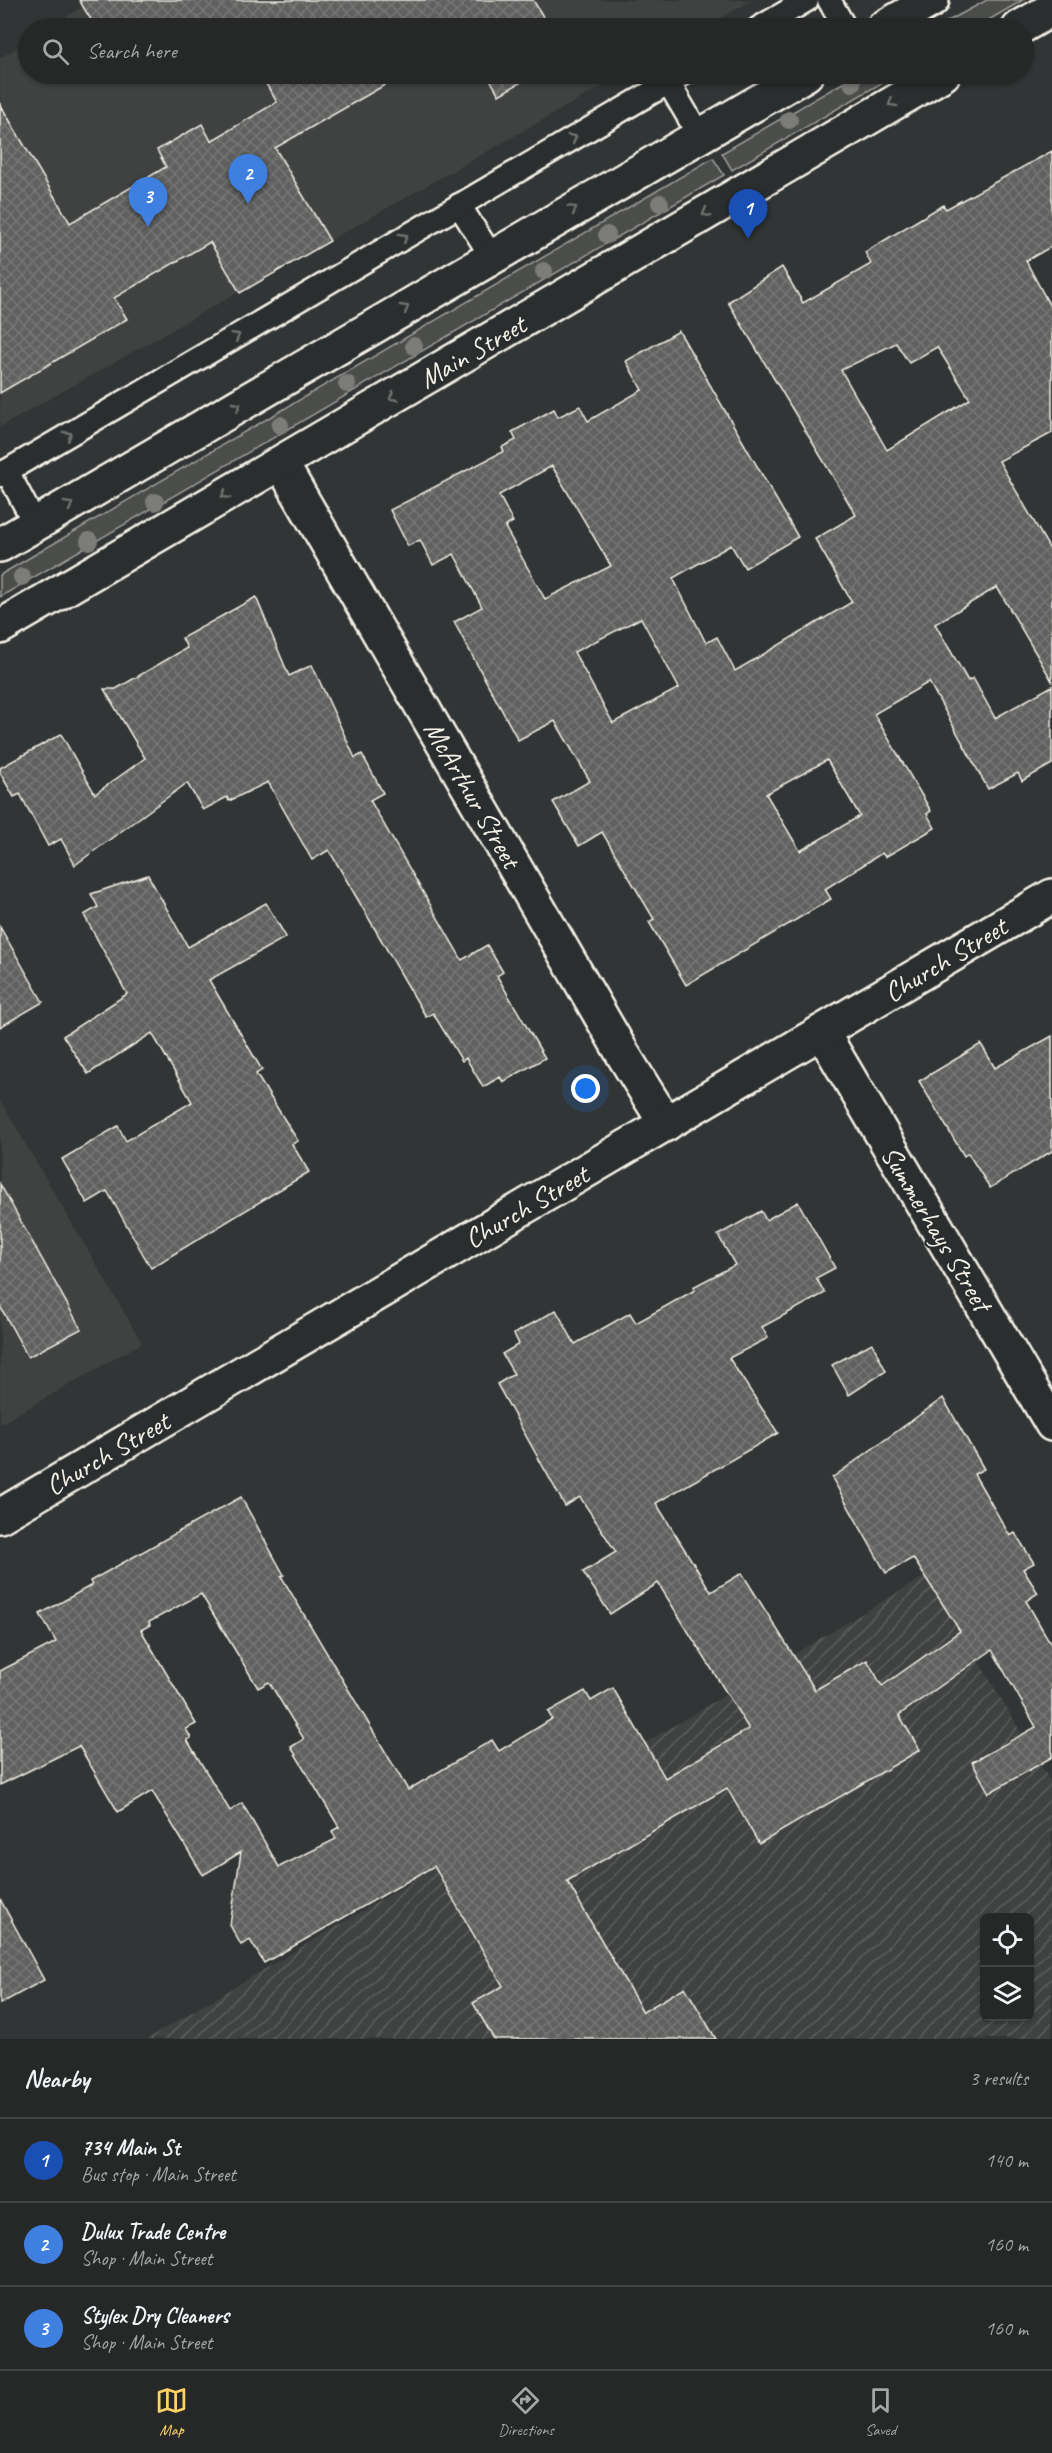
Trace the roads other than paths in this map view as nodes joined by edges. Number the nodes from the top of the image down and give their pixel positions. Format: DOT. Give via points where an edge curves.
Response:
graph roads {
  1 [pos="807,0"];
  2 [pos="829,0"];
  3 [pos="932,0"];
  4 [pos="1052,9"];
  5 [pos="776,18"];
  6 [pos="839,18"];
  7 [pos="900,18"];
  8 [pos="1034,19"];
  9 [pos="665,84"];
  10 [pos="678,84"];
  11 [pos="788,84"];
  12 [pos="926,84"];
  13 [pos="699,135"];
  14 [pos="459,205"];
  15 [pos="492,257"];
  16 [pos="281,463"];
  17 [pos="3,473"];
  18 [pos="35,524"];
  19 [pos="0,545"];
  20 [pos="0,627"];
  21 [pos="1052,896"];
  22 [pos="822,1032"];
  23 [pos="666,1124"];
  24 [pos="1052,1424"];
  25 [pos="0,1516"];
  1 -- 5 [label="lane"];
  2 -- 6 [label="lane"];
  3 -- 7 [label="main road"];
  4 -- 8 [label="main road"];
  14 -- 9 [label="lane, one-way"];
  10 -- 13 [label="lane"];
  11 -- 13 [label="main road"];
  12 -- 16 [label="main road, Main Street, one-way"];
  15 -- 13 [label="main road, one-way"];
  14 -- 15 [label="lane"];
  17 -- 14 [label="lane, one-way"];
  18 -- 15 [label="main road, one-way"];
  16 -- 20 [label="main road, Main Street, one-way"];
  16 -- 23 [label="main road, McArthur Street"];
  17 -- 18 [label="lane"];
  18 -- 19 [label="main road"];
  21 -- 22 [label="main road, Church Street"];
  22 -- 23 [label="main road, Church Street"];
  22 -- 24 [label="main road, Summerhays Street"];
  23 -- 25 [label="main road, Church Street"];
}
